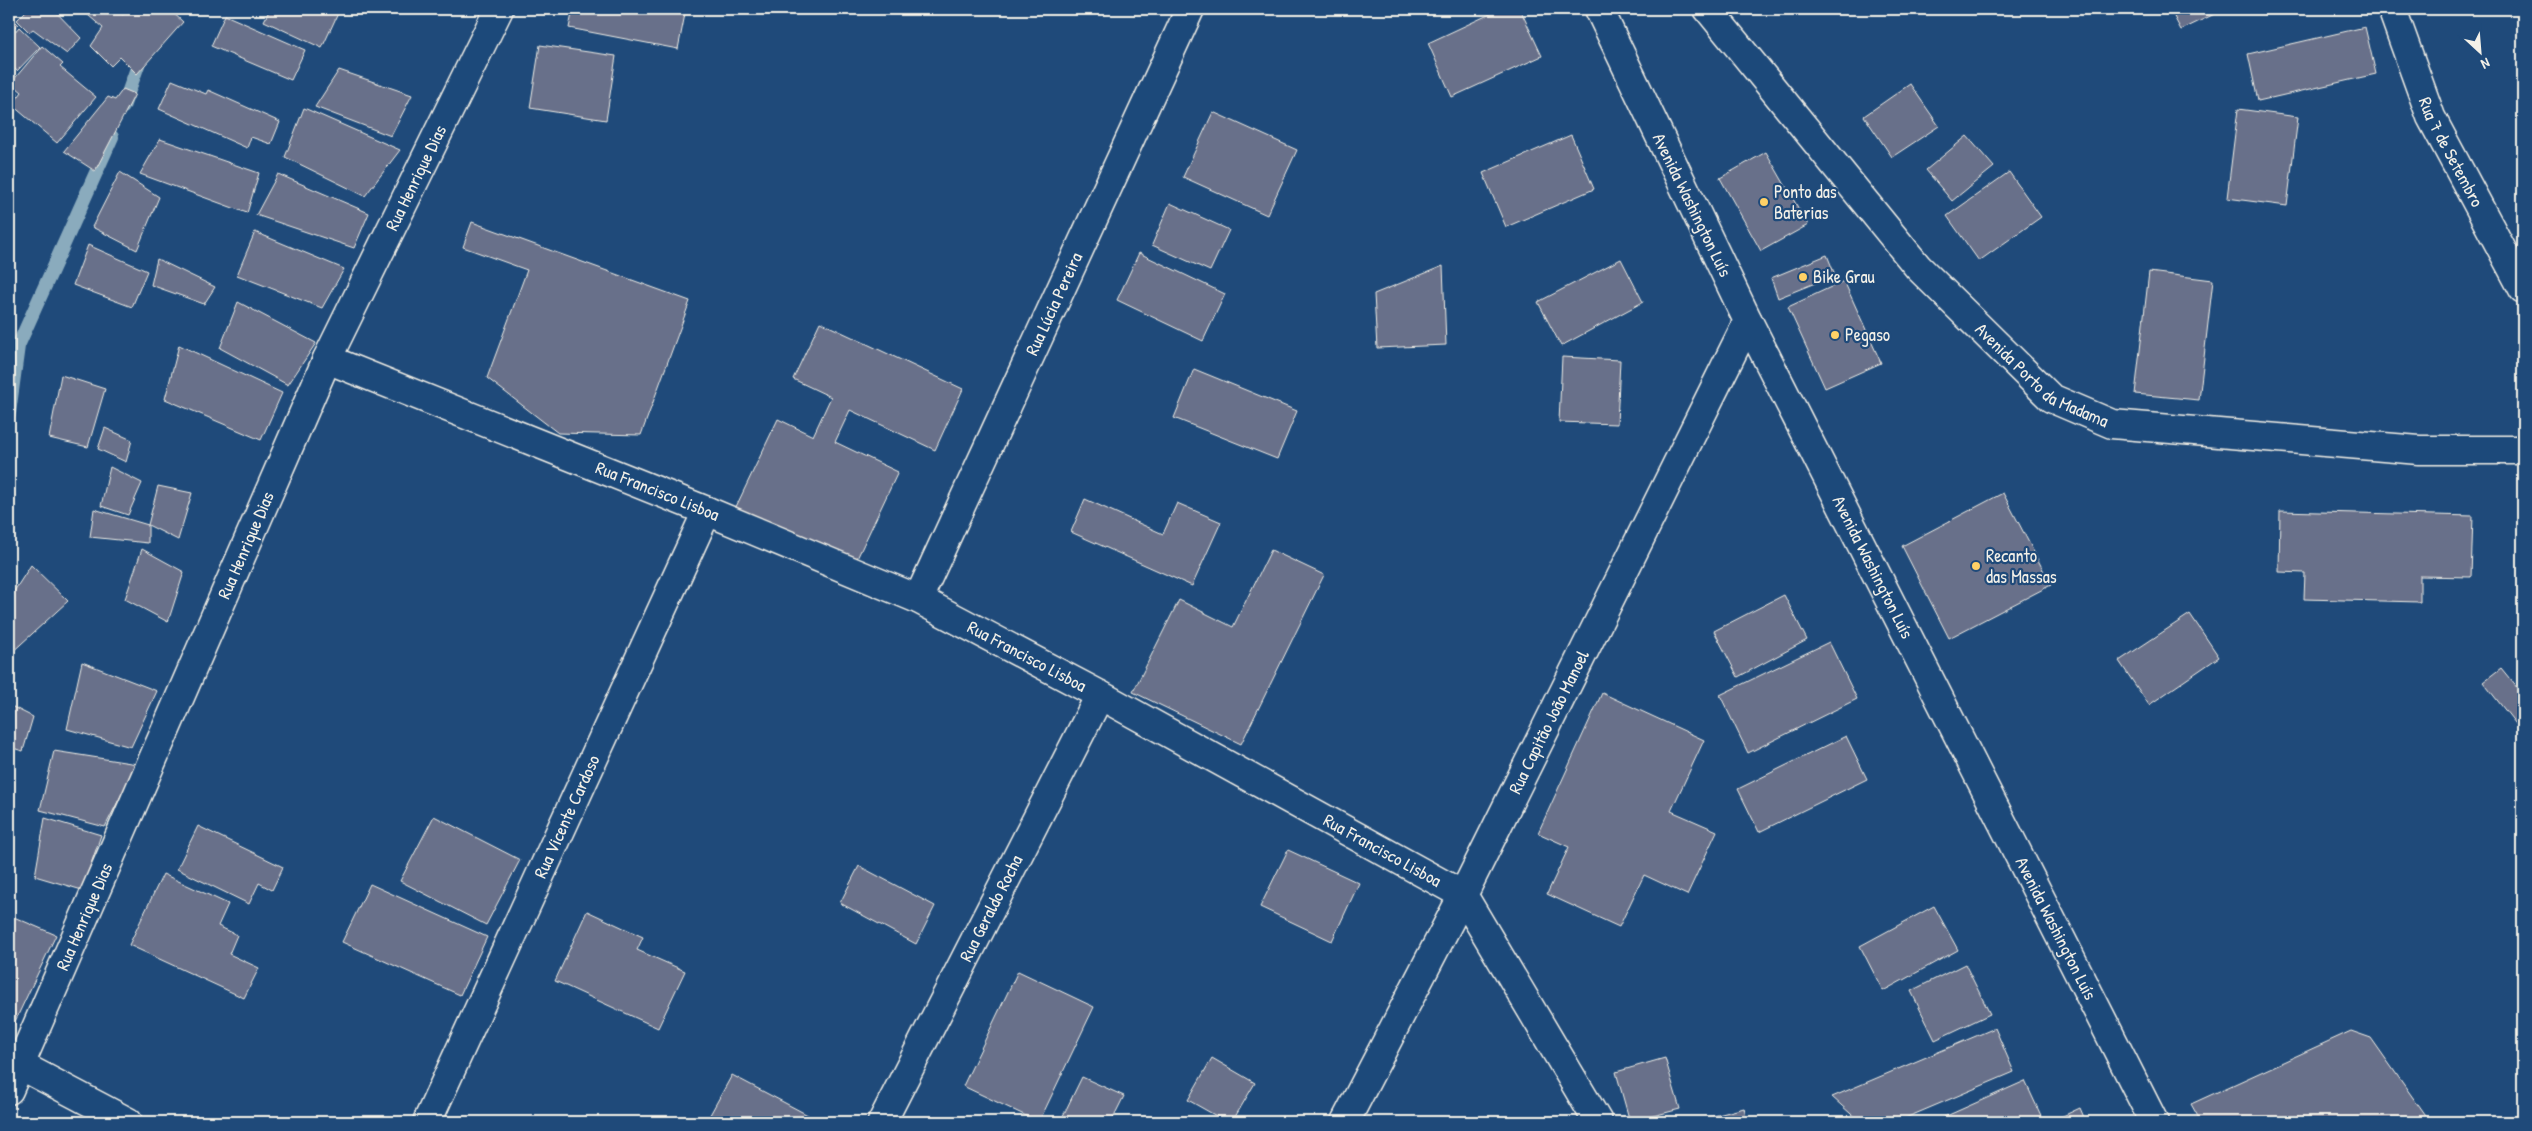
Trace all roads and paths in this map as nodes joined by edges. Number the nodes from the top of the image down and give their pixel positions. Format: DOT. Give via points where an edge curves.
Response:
graph roads {
  1 [pos="499,9"];
  2 [pos="1190,9"];
  3 [pos="1599,9"];
  4 [pos="1708,9"];
  5 [pos="2392,9"];
  6 [pos="2523,289"];
  7 [pos="1748,321"];
  8 [pos="327,360"];
  9 [pos="2523,450"];
  10 [pos="707,511"];
  11 [pos="918,599"];
  12 [pos="1100,695"];
  13 [pos="1464,895"];
  14 [pos="20,1065"];
  15 [pos="9,1090"];
  16 [pos="128,1122"];
  17 [pos="428,1122"];
  18 [pos="882,1122"];
  19 [pos="1345,1122"];
  20 [pos="1598,1122"];
  21 [pos="2154,1122"];
  1 -- 8 [label="street, Rua Henrique Dias"];
  2 -- 11 [label="street, Rua Lúcia Pereira"];
  3 -- 7 [label="street, Avenida Washington Luís"];
  4 -- 9 [label="street, Avenida Porto da Madama" via="1918,267 2051,398 2112,424 2419,450"];
  5 -- 6 [label="street, Rua 7 de Setembro" via="2431,117"];
  7 -- 13 [label="street, Rua Capitão João Manoel"];
  7 -- 21 [label="street, Avenida Washington Luís"];
  8 -- 10 [label="street, Rua Francisco Lisboa"];
  8 -- 14 [label="street, Rua Henrique Dias"];
  10 -- 11 [label="street, Rua Francisco Lisboa"];
  10 -- 17 [label="street, Rua Vicente Cardoso"];
  11 -- 12 [label="street, Rua Francisco Lisboa"];
  12 -- 13 [label="street, Rua Francisco Lisboa"];
  12 -- 18 [label="street, Rua Geraldo Rocha"];
  13 -- 19 [label="street, Rua Capitão João Manoel"];
  13 -- 20 [label="street, Rua Francisco Lisboa"];
  14 -- 15 [label="street, Rua Henrique Dias"];
  14 -- 16 [label="street"];
}
